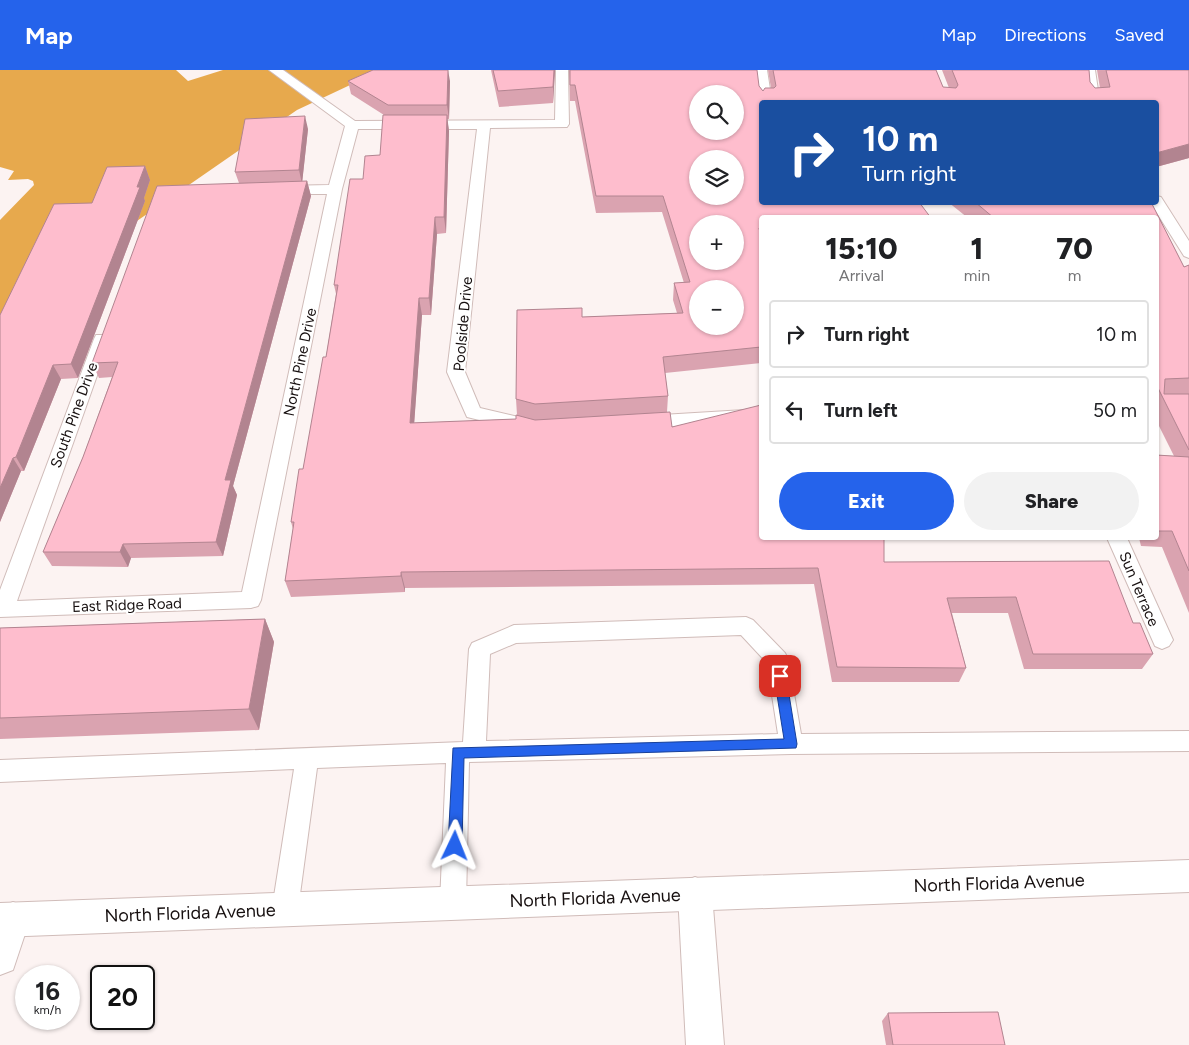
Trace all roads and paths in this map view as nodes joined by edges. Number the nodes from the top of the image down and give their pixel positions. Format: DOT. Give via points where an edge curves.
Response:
graph roads {
  1 [pos="274,70"];
  2 [pos="562,70"];
  3 [pos="761,70"];
  4 [pos="1089,70"];
  5 [pos="766,100"];
  6 [pos="1095,100"];
  7 [pos="484,123"];
  8 [pos="352,125"];
  9 [pos="335,188"];
  10 [pos="265,190"];
  11 [pos="1159,205"];
  12 [pos="1189,253"];
  13 [pos="108,322"];
  14 [pos="759,415"];
  15 [pos="624,423"];
  16 [pos="546,427"];
  17 [pos="1118,540"];
  18 [pos="251,600"];
  19 [pos="3,610"];
  20 [pos="1162,640"];
  21 [pos="1189,741"];
  22 [pos="791,744"];
  23 [pos="466,752"];
  24 [pos="307,760"];
  25 [pos="0,771"];
  26 [pos="1189,876"];
  27 [pos="695,894"];
  28 [pos="454,903"];
  29 [pos="285,909"];
  30 [pos="6,919"];
  31 [pos="0,957"];
  32 [pos="705,1045"];
  1 -- 8 [label="lane"];
  2 -- 7 [label="lane" via="562,124"];
  3 -- 5 [label="lane"];
  4 -- 6 [label="lane"];
  7 -- 8 [label="lane"];
  7 -- 16 [label="lane, Poolside Drive" via="456,372 473,413 536,428"];
  8 -- 9 [label="lane, North Pine Drive"];
  9 -- 10 [label="lane"];
  9 -- 18 [label="lane, North Pine Drive"];
  11 -- 12 [label="lane"];
  13 -- 19 [label="lane, South Pine Drive"];
  14 -- 15 [label="lane"];
  17 -- 20 [label="lane, Sun Terrace"];
  18 -- 19 [label="lane, East Ridge Road"];
  21 -- 22 [label="lane"];
  22 -- 23 [label="lane"];
  22 -- 23 [label="lane" via="777,659 746,626 514,634 480,649"];
  23 -- 24 [label="lane"];
  23 -- 28 [label="lane"];
  24 -- 25 [label="lane"];
  24 -- 29 [label="lane"];
  26 -- 27 [label="main road, North Florida Avenue"];
  27 -- 28 [label="main road, North Florida Avenue"];
  27 -- 32 [label="main road"];
  28 -- 29 [label="main road, North Florida Avenue"];
  29 -- 30 [label="main road, North Florida Avenue"];
  30 -- 31 [label="main road"];
}
